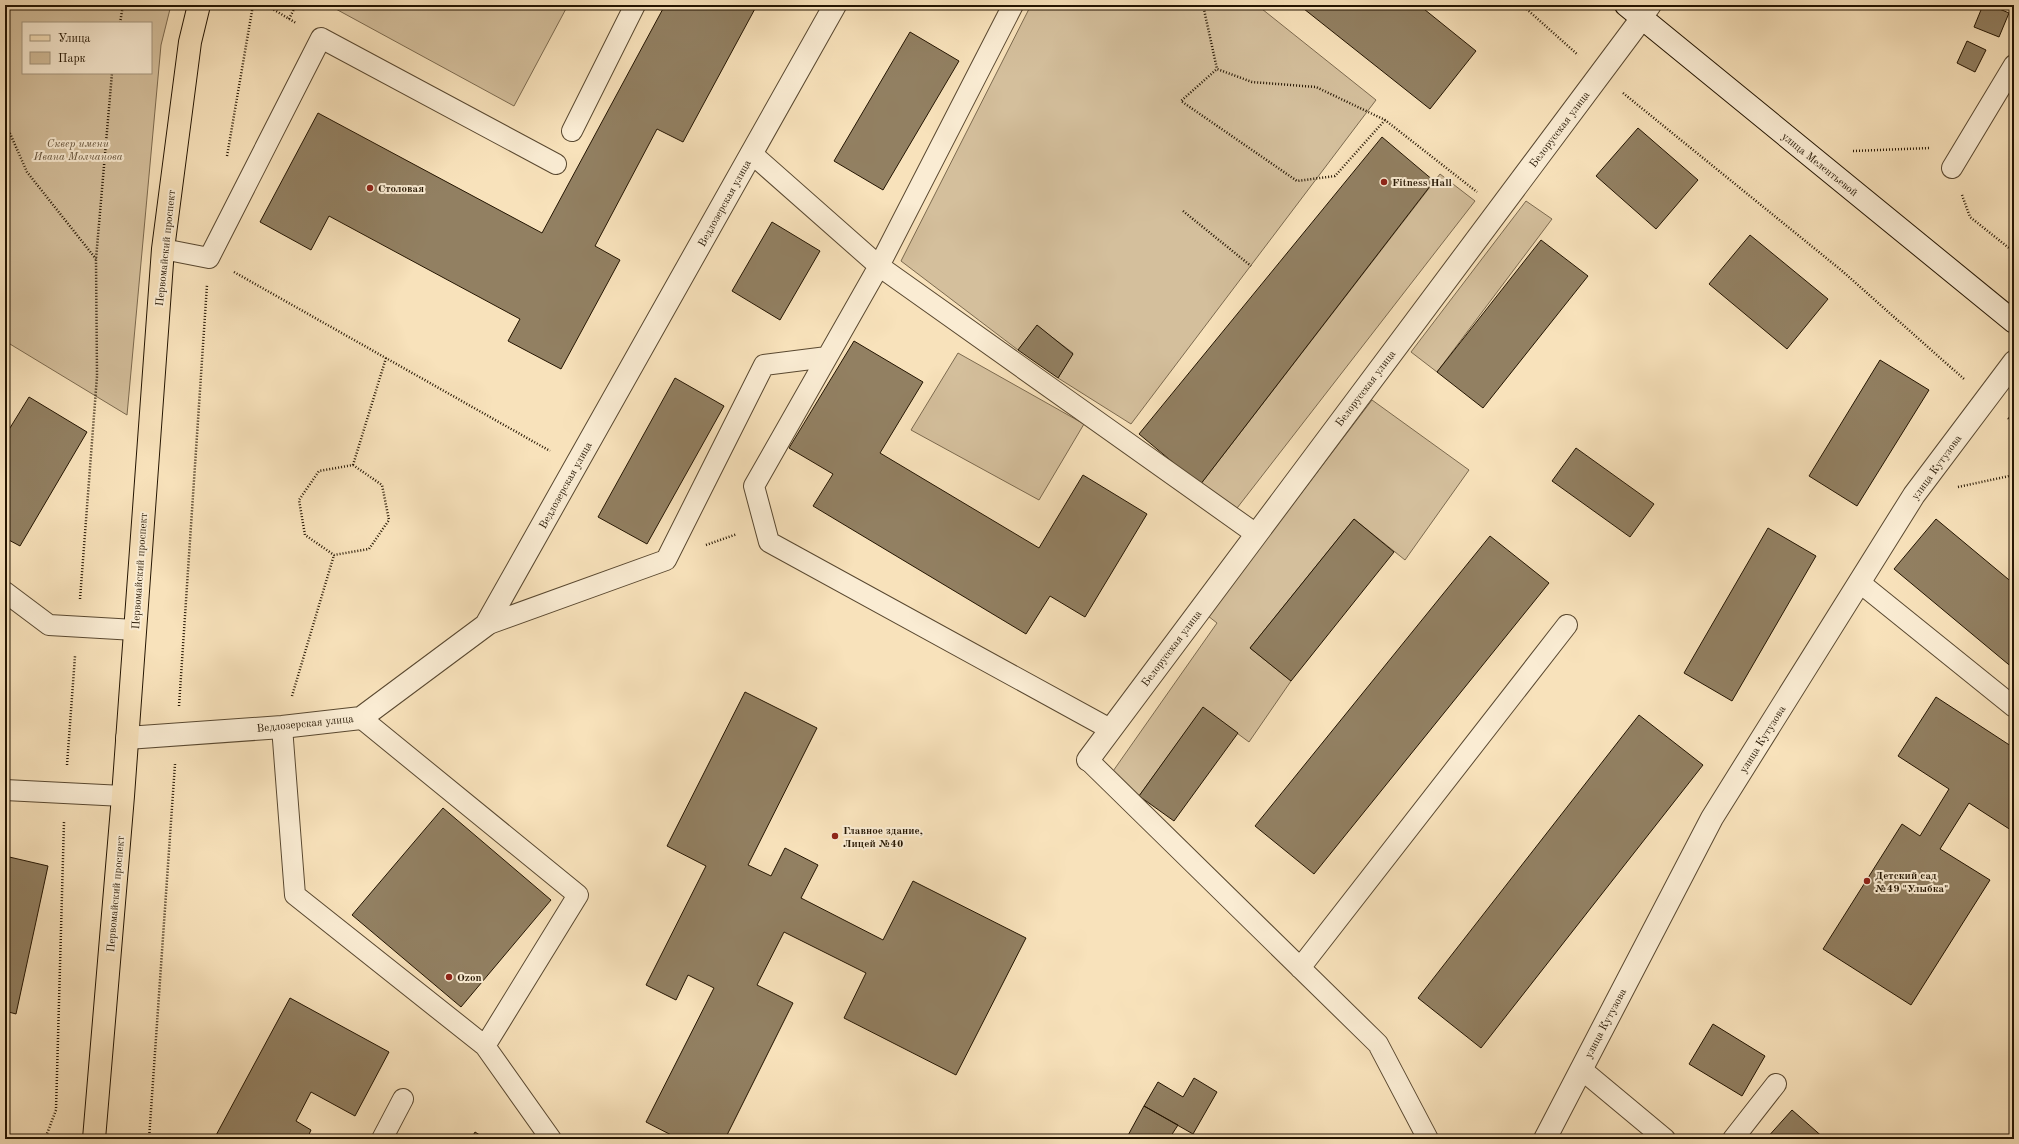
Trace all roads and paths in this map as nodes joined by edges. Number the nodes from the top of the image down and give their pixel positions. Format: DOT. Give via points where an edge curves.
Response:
graph roads {
  1 [pos="123,5"];
  2 [pos="199,5"];
  3 [pos="253,5"];
  4 [pos="266,5"];
  5 [pos="296,5"];
  6 [pos="635,5"];
  7 [pos="835,5"];
  8 [pos="1013,5"];
  9 [pos="1203,5"];
  10 [pos="1522,5"];
  11 [pos="1640,9"];
  12 [pos="120,22"];
  13 [pos="2014,65"];
  14 [pos="1217,69"];
  15 [pos="112,74"];
  16 [pos="1599,74"];
  17 [pos="1385,120"];
  18 [pos="5,122"];
  19 [pos="572,131"];
  20 [pos="1964,147"];
  21 [pos="1847,151"];
  22 [pos="752,153"];
  23 [pos="226,159"];
  24 [pos="556,164"];
  25 [pos="1952,168"];
  26 [pos="1499,209"];
  27 [pos="1183,211"];
  28 [pos="163,249"];
  29 [pos="2014,252"];
  30 [pos="209,258"];
  31 [pos="96,259"];
  32 [pos="879,266"];
  33 [pos="1250,266"];
  34 [pos="2014,322"];
  35 [pos="827,357"];
  36 [pos="386,358"];
  37 [pos="2014,362"];
  38 [pos="1986,398"];
  39 [pos="2014,423"];
  40 [pos="353,465"];
  41 [pos="576,465"];
  42 [pos="2014,475"];
  43 [pos="1914,495"];
  44 [pos="764,524"];
  45 [pos="1256,534"];
  46 [pos="334,555"];
  47 [pos="666,560"];
  48 [pos="1859,582"];
  49 [pos="5,592"];
  50 [pos="486,625"];
  51 [pos="1567,625"];
  52 [pos="77,627"];
  53 [pos="135,630"];
  54 [pos="2014,707"];
  55 [pos="361,718"];
  56 [pos="282,727"];
  57 [pos="1110,729"];
  58 [pos="177,733"];
  59 [pos="127,738"];
  60 [pos="1088,760"];
  61 [pos="5,790"];
  62 [pos="65,793"];
  63 [pos="123,796"];
  64 [pos="1300,968"];
  65 [pos="485,1046"];
  66 [pos="1581,1069"];
  67 [pos="1776,1084"];
  68 [pos="403,1099"];
  69 [pos="45,1139"];
  70 [pos="94,1139"];
  71 [pos="149,1139"];
  72 [pos="382,1139"];
  73 [pos="551,1139"];
  74 [pos="1428,1139"];
  75 [pos="1545,1139"];
  76 [pos="1665,1139"];
  77 [pos="1733,1139"];
  1 -- 12 [label="path"];
  2 -- 28 [label="main road, Первомайский проспект" via="190,42"];
  3 -- 23 [label="path"];
  4 -- 5 [label="path" via="289,19"];
  6 -- 19 [label="lane"];
  7 -- 22 [label="street, Ведлозерская улица"];
  8 -- 32 [label="lane"];
  9 -- 14 [label="path"];
  10 -- 16 [label="path"];
  11 -- 16 [label="street, Белорусская улица"];
  11 -- 34 [label="street, улица Мелентьевой"];
  13 -- 20 [label="lane"];
  14 -- 17 [label="path" via="1252,82 1316,86"];
  14 -- 17 [label="path" via="1181,101 1298,181 1335,176"];
  15 -- 31 [label="path"];
  16 -- 26 [label="street, Белорусская улица"];
  16 -- 38 [label="path" via="1841,270"];
  17 -- 26 [label="path"];
  18 -- 31 [label="path" via="27,172"];
  20 -- 21 [label="path"];
  20 -- 25 [label="lane"];
  22 -- 32 [label="lane"];
  22 -- 41 [label="street, Ведлозерская улица"];
  24 -- 30 [label="lane" via="320,38"];
  25 -- 29 [label="path" via="1970,217"];
  26 -- 45 [label="street, Белорусская улица"];
  27 -- 33 [label="path"];
  28 -- 30 [label="lane"];
  28 -- 53 [label="main road, Первомайский проспект"];
  30 -- 36 [label="path"];
  30 -- 58 [label="path"];
  31 -- 52 [label="path" via="97,376"];
  32 -- 35 [label="lane"];
  32 -- 45 [label="lane"];
  35 -- 44 [label="lane" via="754,486"];
  35 -- 47 [label="lane" via="764,365"];
  36 -- 40 [label="path"];
  36 -- 41 [label="path"];
  37 -- 38 [label="street, улица Кутузова"];
  38 -- 39 [label="path"];
  38 -- 43 [label="street, улица Кутузова"];
  40 -- 46 [label="path" via="319,471 299,500 305,535"];
  40 -- 46 [label="path" via="382,485 389,520 369,549"];
  41 -- 50 [label="street, Ведлозерская улица"];
  42 -- 43 [label="path"];
  43 -- 48 [label="street, улица Кутузова"];
  44 -- 47 [label="path"];
  44 -- 57 [label="lane" via="769,542"];
  45 -- 57 [label="street, Белорусская улица"];
  46 -- 56 [label="path"];
  47 -- 50 [label="lane"];
  48 -- 54 [label="lane"];
  48 -- 66 [label="street, улица Кутузова" via="1712,818"];
  49 -- 52 [label="lane" via="49,625"];
  50 -- 55 [label="street, Ведлозерская улица"];
  51 -- 64 [label="lane"];
  52 -- 53 [label="lane"];
  52 -- 62 [label="path"];
  53 -- 59 [label="main road, Первомайский проспект"];
  55 -- 56 [label="street, Ведлозерская улица"];
  55 -- 65 [label="lane" via="578,895"];
  56 -- 58 [label="street, Ведлозерская улица"];
  56 -- 65 [label="lane" via="294,895"];
  57 -- 60 [label="street, Белорусская улица"];
  58 -- 59 [label="street, Ведлозерская улица"];
  58 -- 71 [label="path"];
  59 -- 63 [label="main road, Первомайский проспект"];
  60 -- 64 [label="lane"];
  61 -- 62 [label="lane"];
  62 -- 63 [label="lane"];
  62 -- 69 [label="path" via="56,1110"];
  63 -- 70 [label="main road, Первомайский проспект"];
  64 -- 74 [label="lane" via="1378,1044"];
  65 -- 73 [label="lane"];
  66 -- 75 [label="street, улица Кутузова"];
  66 -- 76 [label="lane"];
  67 -- 77 [label="lane"];
  68 -- 72 [label="lane"];
}
